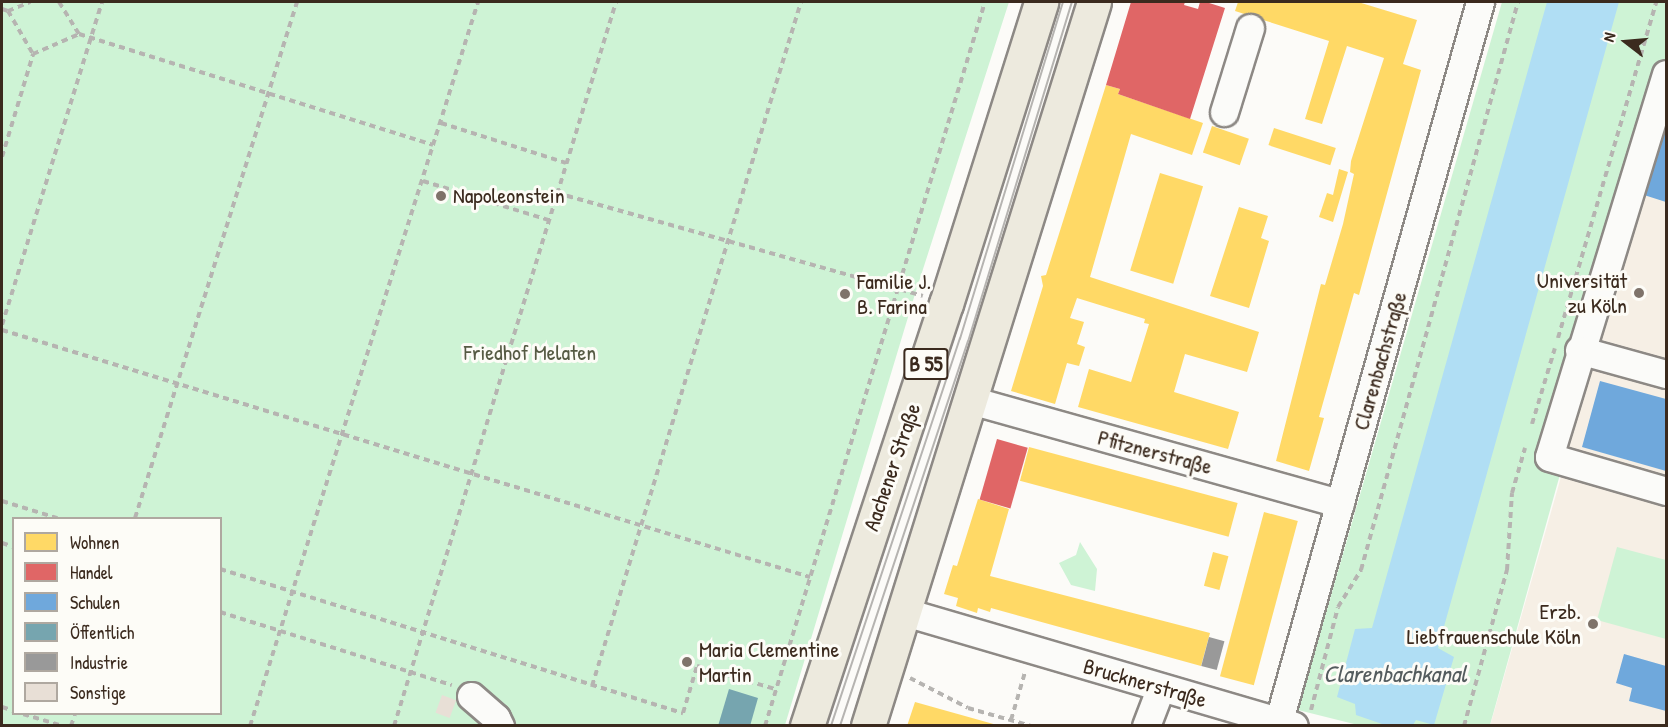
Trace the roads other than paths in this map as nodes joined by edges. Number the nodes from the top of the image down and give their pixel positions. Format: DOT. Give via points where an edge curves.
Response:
graph roads {
  1 [pos="1041,2"];
  2 [pos="1094,2"];
  3 [pos="1480,2"];
  4 [pos="1250,28"];
  5 [pos="1666,74"];
  6 [pos="1224,112"];
  7 [pos="1579,350"];
  8 [pos="1666,374"];
  9 [pos="970,400"];
  10 [pos="1666,491"];
  11 [pos="1340,503"];
  12 [pos="905,612"];
  13 [pos="1160,689"];
  14 [pos="471,696"];
  15 [pos="1294,720"];
  16 [pos="500,726"];
  17 [pos="807,726"];
  18 [pos="867,726"];
  19 [pos="1146,726"];
  1 -- 17 [label="main road, Aachener Straße / B 55"];
  2 -- 9 [label="main road, B 55"];
  3 -- 11 [label="street, Clarenbachstraße"];
  4 -- 6 [label="street"];
  5 -- 7 [label="street"];
  7 -- 8 [label="street"];
  7 -- 10 [label="street" via="1549,457"];
  9 -- 11 [label="street, Pfitznerstraße"];
  9 -- 12 [label="main road, B 55"];
  11 -- 15 [label="street, Clarenbachstraße"];
  12 -- 13 [label="street, Brucknerstraße"];
  12 -- 18 [label="main road, B 55"];
  13 -- 15 [label="street, Brucknerstraße"];
  13 -- 19 [label="street"];
  14 -- 16 [label="street"];
}
